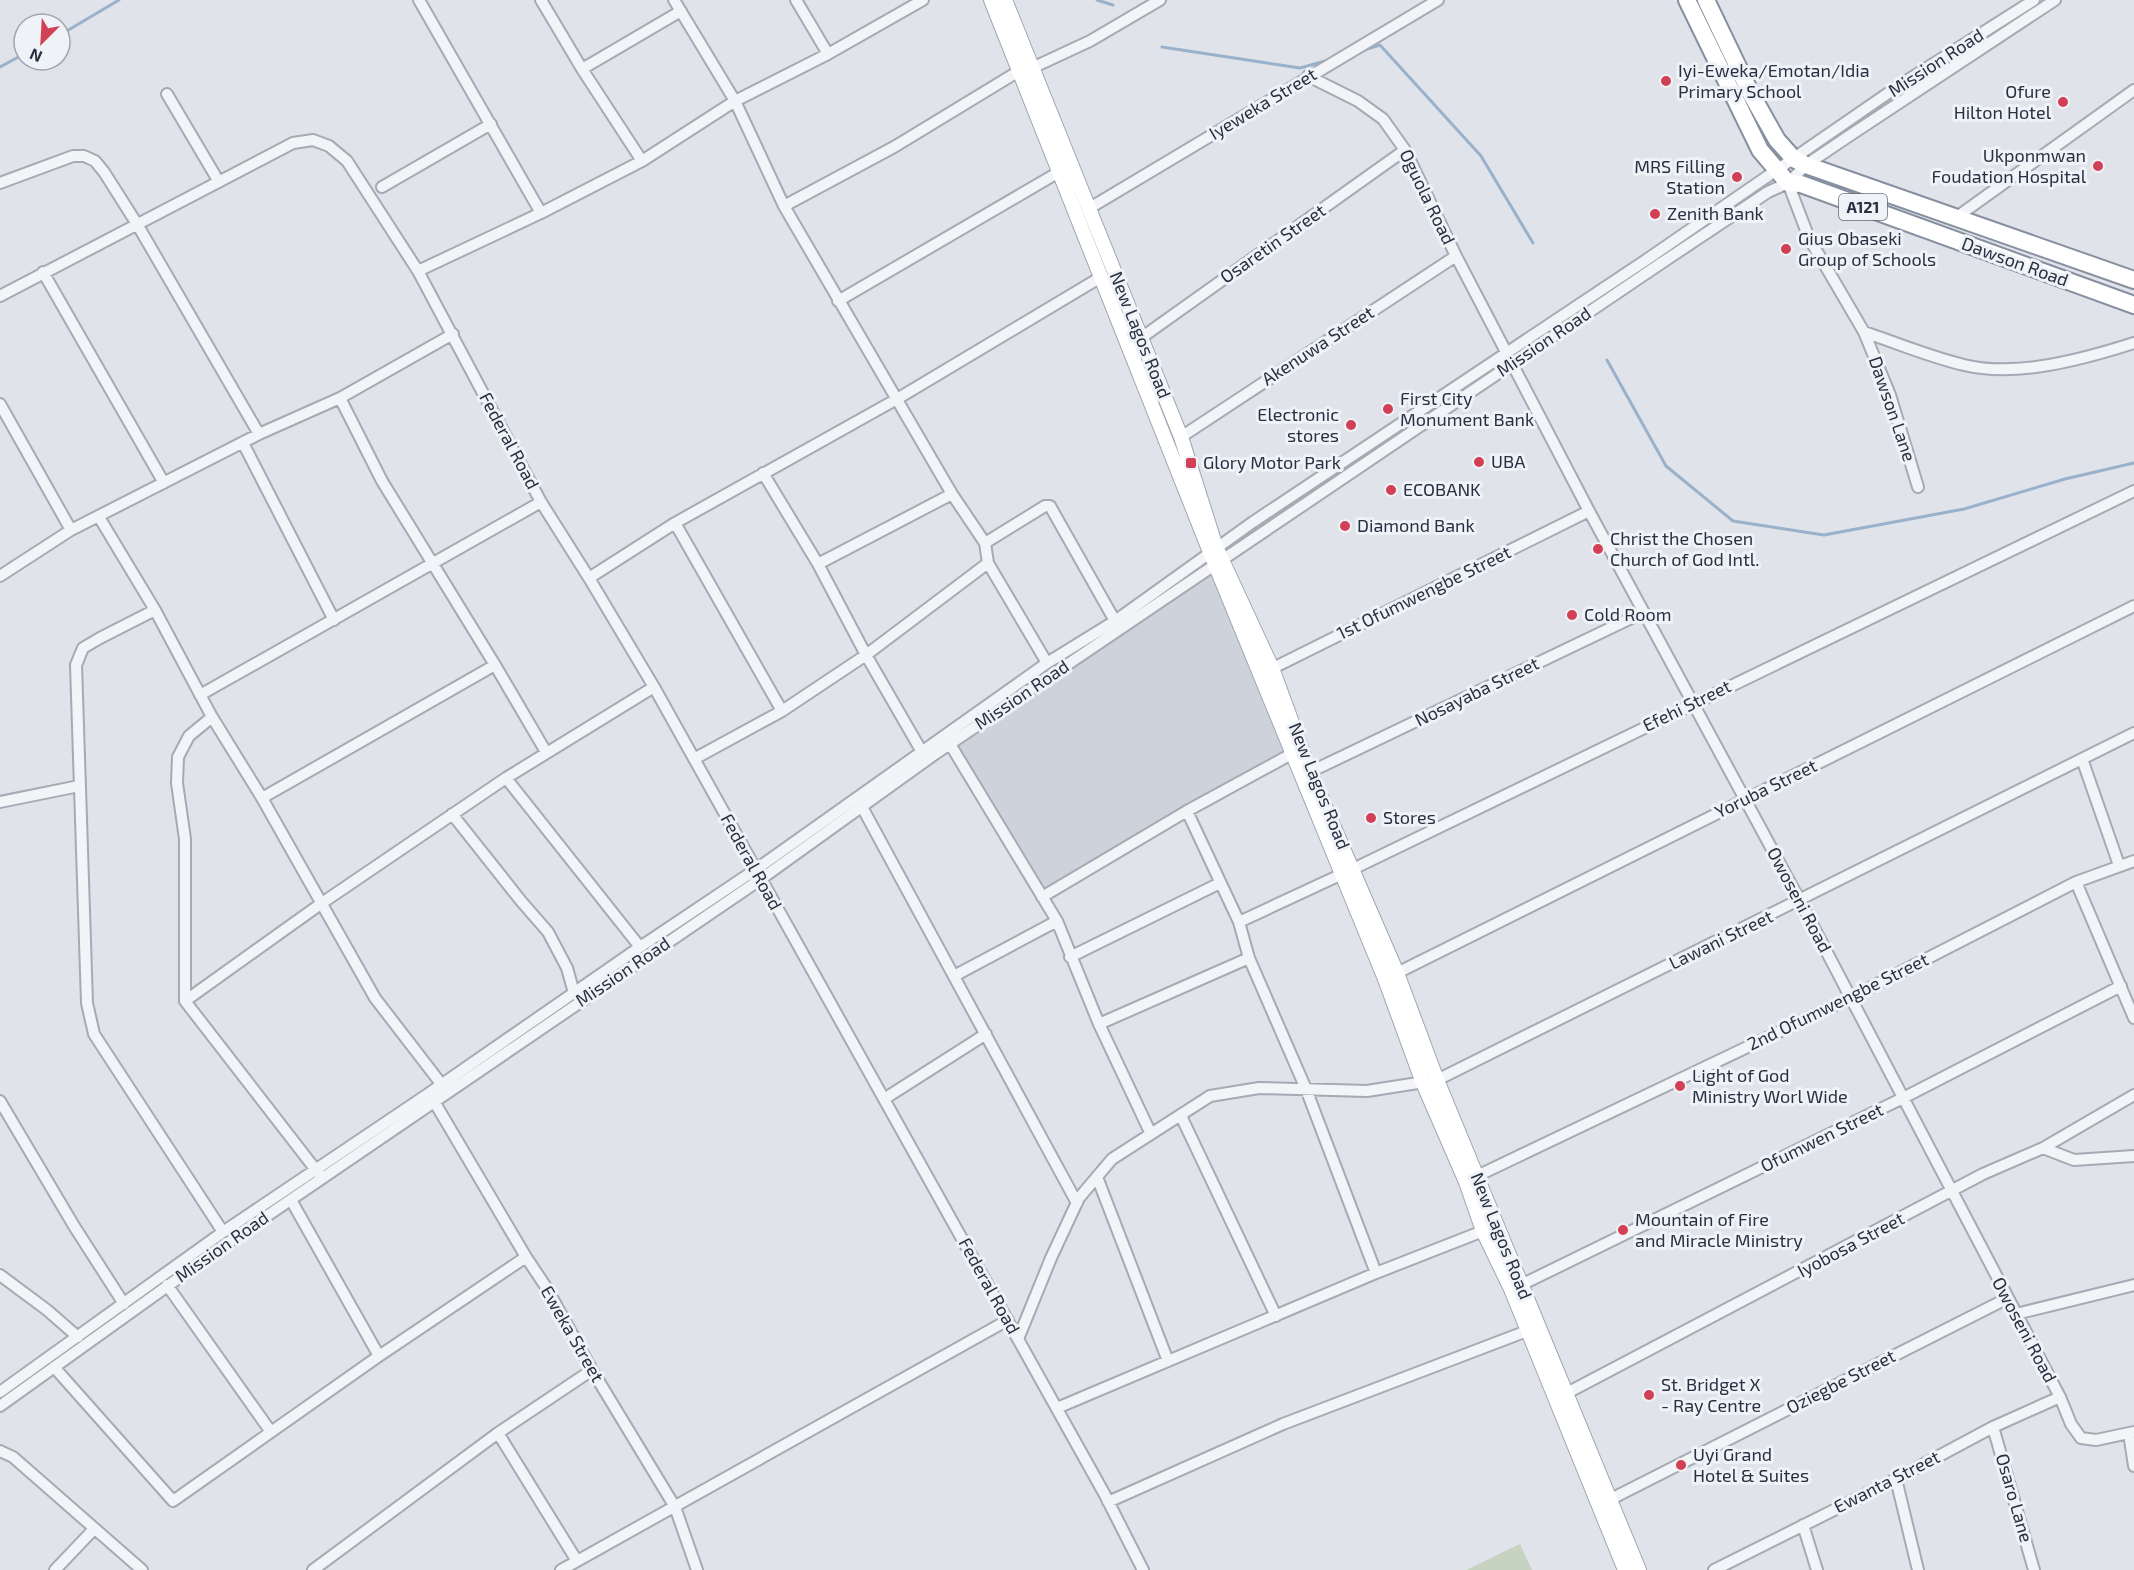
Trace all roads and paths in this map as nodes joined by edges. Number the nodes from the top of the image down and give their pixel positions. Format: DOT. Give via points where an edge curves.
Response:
graph roads {
  1 [pos="419,0"];
  2 [pos="541,0"];
  3 [pos="674,0"];
  4 [pos="796,0"];
  5 [pos="923,0"];
  6 [pos="991,0"];
  7 [pos="1005,0"];
  8 [pos="1160,0"];
  9 [pos="1438,0"];
  10 [pos="1687,0"];
  11 [pos="1706,0"];
  12 [pos="2034,0"];
  13 [pos="2055,0"];
  14 [pos="681,11"];
  15 [pos="828,54"];
  16 [pos="582,69"];
  17 [pos="1025,70"];
  18 [pos="1308,76"];
  19 [pos="2134,90"];
  20 [pos="167,94"];
  21 [pos="735,101"];
  22 [pos="491,124"];
  23 [pos="1405,150"];
  24 [pos="642,161"];
  25 [pos="1800,162"];
  26 [pos="1059,172"];
  27 [pos="1782,177"];
  28 [pos="219,182"];
  29 [pos="0,183"];
  30 [pos="382,187"];
  31 [pos="784,206"];
  32 [pos="1088,208"];
  33 [pos="541,213"];
  34 [pos="1954,219"];
  35 [pos="137,224"];
  36 [pos="1456,256"];
  37 [pos="418,271"];
  38 [pos="43,272"];
  39 [pos="1101,277"];
  40 [pos="2134,280"];
  41 [pos="0,296"];
  42 [pos="838,301"];
  43 [pos="2134,305"];
  44 [pos="1864,332"];
  45 [pos="453,334"];
  46 [pos="1141,338"];
  47 [pos="2134,343"];
  48 [pos="1510,358"];
  49 [pos="340,398"];
  50 [pos="897,399"];
  51 [pos="0,404"];
  52 [pos="259,434"];
  53 [pos="1181,437"];
  54 [pos="243,443"];
  55 [pos="762,473"];
  56 [pos="164,483"];
  57 [pos="1918,487"];
  58 [pos="2134,491"];
  59 [pos="952,494"];
  60 [pos="541,502"];
  61 [pos="1589,511"];
  62 [pos="99,517"];
  63 [pos="675,523"];
  64 [pos="71,530"];
  65 [pos="985,543"];
  66 [pos="1215,556"];
  67 [pos="433,563"];
  68 [pos="988,563"];
  69 [pos="818,564"];
  70 [pos="0,576"];
  71 [pos="589,578"];
  72 [pos="2134,606"];
  73 [pos="155,610"];
  74 [pos="1644,612"];
  75 [pos="334,620"];
  76 [pos="1115,621"];
  77 [pos="867,655"];
  78 [pos="1047,663"];
  79 [pos="495,665"];
  80 [pos="1266,672"];
  81 [pos="654,687"];
  82 [pos="200,695"];
  83 [pos="1693,703"];
  84 [pos="782,711"];
  85 [pos="212,717"];
  86 [pos="2134,733"];
  87 [pos="950,744"];
  88 [pos="1297,751"];
  89 [pos="546,752"];
  90 [pos="922,752"];
  91 [pos="694,759"];
  92 [pos="2082,759"];
  93 [pos="1310,772"];
  94 [pos="506,778"];
  95 [pos="79,786"];
  96 [pos="262,798"];
  97 [pos="1745,800"];
  98 [pos="0,802"];
  99 [pos="862,807"];
  100 [pos="1187,811"];
  101 [pos="452,814"];
  102 [pos="2134,861"];
  103 [pos="2119,865"];
  104 [pos="1348,871"];
  105 [pos="758,875"];
  106 [pos="1220,882"];
  107 [pos="2076,882"];
  108 [pos="1042,897"];
  109 [pos="1800,901"];
  110 [pos="322,903"];
  111 [pos="1057,921"];
  112 [pos="1239,922"];
  113 [pos="640,947"];
  114 [pos="1070,957"];
  115 [pos="1249,958"];
  116 [pos="1397,973"];
  117 [pos="954,976"];
  118 [pos="2121,986"];
  119 [pos="574,993"];
  120 [pos="1850,998"];
  121 [pos="185,1001"];
  122 [pos="2134,1018"];
  123 [pos="1099,1024"];
  124 [pos="986,1034"];
  125 [pos="1430,1082"];
  126 [pos="442,1085"];
  127 [pos="1306,1089"];
  128 [pos="2134,1095"];
  129 [pos="1903,1098"];
  130 [pos="884,1099"];
  131 [pos="0,1101"];
  132 [pos="435,1103"];
  133 [pos="1181,1116"];
  134 [pos="1151,1134"];
  135 [pos="2043,1148"];
  136 [pos="2134,1156"];
  137 [pos="319,1175"];
  138 [pos="1477,1176"];
  139 [pos="1097,1177"];
  140 [pos="1952,1192"];
  141 [pos="291,1200"];
  142 [pos="1077,1203"];
  143 [pos="1483,1231"];
  144 [pos="223,1232"];
  145 [pos="526,1257"];
  146 [pos="1376,1273"];
  147 [pos="0,1275"];
  148 [pos="1521,1285"];
  149 [pos="2134,1285"];
  150 [pos="167,1286"];
  151 [pos="2008,1298"];
  152 [pos="124,1304"];
  153 [pos="2016,1314"];
  154 [pos="1276,1316"];
  155 [pos="1008,1320"];
  156 [pos="1527,1331"];
  157 [pos="78,1337"];
  158 [pos="1018,1339"];
  159 [pos="379,1356"];
  160 [pos="1168,1361"];
  161 [pos="54,1367"];
  162 [pos="592,1370"];
  163 [pos="0,1392"];
  164 [pos="1567,1393"];
  165 [pos="2060,1397"];
  166 [pos="0,1406"];
  167 [pos="1057,1408"];
  168 [pos="1993,1426"];
  169 [pos="272,1432"];
  170 [pos="2132,1432"];
  171 [pos="498,1433"];
  172 [pos="0,1451"];
  173 [pos="2134,1467"];
  174 [pos="1896,1479"];
  175 [pos="1611,1499"];
  176 [pos="1108,1502"];
  177 [pos="675,1507"];
  178 [pos="1803,1525"];
  179 [pos="94,1529"];
  180 [pos="577,1561"];
  181 [pos="55,1570"];
  182 [pos="142,1570"];
  183 [pos="313,1570"];
  184 [pos="561,1570"];
  185 [pos="697,1570"];
  186 [pos="1143,1570"];
  187 [pos="1626,1570"];
  188 [pos="1639,1570"];
  189 [pos="1714,1570"];
  190 [pos="1817,1570"];
  191 [pos="1918,1570"];
  192 [pos="2034,1570"];
  1 -- 22 [label="street"];
  2 -- 16 [label="street"];
  3 -- 14 [label="street"];
  4 -- 15 [label="street"];
  5 -- 15 [label="street"];
  6 -- 17 [label="main road, New Lagos Road"];
  7 -- 17 [label="main road, New Lagos Road"];
  8 -- 17 [label="street" via="1090,41"];
  9 -- 18 [label="street, Iyeweka Street"];
  10 -- 27 [label="highway" via="1759,148"];
  11 -- 25 [label="highway, Dawson Road / A121" via="1777,140"];
  12 -- 25 [label="street, Mission Road" via="1897,87"];
  13 -- 25 [label="street, Mission Road"];
  14 -- 16 [label="street"];
  14 -- 21 [label="street"];
  15 -- 21 [label="street"];
  16 -- 24 [label="street"];
  17 -- 26 [label="main road, New Lagos Road"];
  17 -- 31 [label="street"];
  17 -- 32 [label="main road, New Lagos Road"];
  18 -- 23 [label="street, Oguola Road" via="1358,100 1383,119"];
  18 -- 32 [label="street, Iyeweka Street"];
  19 -- 34 [label="street"];
  20 -- 28 [label="street"];
  21 -- 24 [label="street"];
  21 -- 31 [label="street"];
  22 -- 30 [label="street"];
  22 -- 33 [label="street"];
  23 -- 36 [label="street, Oguola Road"];
  23 -- 46 [label="street, Osaretin Street"];
  24 -- 33 [label="street"];
  25 -- 27 [label="street, Mission Road"];
  25 -- 27 [label="street, Mission Road"];
  25 -- 34 [label="highway, Dawson Road / A121"];
  26 -- 39 [label="main road, New Lagos Road"];
  26 -- 42 [label="street"];
  27 -- 43 [label="highway, Dawson Road / A121"];
  27 -- 44 [label="street, Dawson Lane" via="1809,238"];
  27 -- 48 [label="street, Mission Road"];
  27 -- 48 [label="street, Mission Road" via="1767,192"];
  28 -- 35 [label="street"];
  28 -- 37 [label="street, Federal Road" via="293,143 313,140 329,146 347,161"];
  29 -- 35 [label="street" via="73,156 84,156 104,172"];
  31 -- 42 [label="street"];
  32 -- 46 [label="main road, New Lagos Road"];
  33 -- 37 [label="street"];
  34 -- 40 [label="highway, Dawson Road / A121"];
  35 -- 38 [label="street"];
  35 -- 52 [label="street"];
  36 -- 48 [label="street, Oguola Road"];
  36 -- 53 [label="street, Akenuwa Street"];
  37 -- 45 [label="street, Federal Road"];
  38 -- 41 [label="street"];
  38 -- 56 [label="street"];
  39 -- 50 [label="street"];
  39 -- 66 [label="main road, New Lagos Road"];
  42 -- 50 [label="street"];
  44 -- 47 [label="street, Dawson Lane" via="1964,366 2007,370 2090,357"];
  44 -- 57 [label="street, Dawson Lane" via="1890,395"];
  45 -- 49 [label="street"];
  45 -- 60 [label="street, Federal Road"];
  46 -- 53 [label="main road, New Lagos Road"];
  48 -- 61 [label="street, Owoseni Road"];
  48 -- 66 [label="street, Mission Road"];
  49 -- 52 [label="street"];
  49 -- 67 [label="street" via="382,481"];
  50 -- 55 [label="street"];
  50 -- 59 [label="street"];
  51 -- 64 [label="street"];
  52 -- 54 [label="street"];
  53 -- 66 [label="main road, New Lagos Road"];
  54 -- 56 [label="street"];
  54 -- 75 [label="street"];
  55 -- 63 [label="street"];
  55 -- 69 [label="street"];
  56 -- 62 [label="street"];
  58 -- 83 [label="street, Efehi Street"];
  59 -- 65 [label="street"];
  59 -- 69 [label="street"];
  60 -- 67 [label="street"];
  60 -- 71 [label="street, Federal Road"];
  61 -- 74 [label="street, Owoseni Road"];
  61 -- 80 [label="street, 1st Ofumwengbe Street"];
  62 -- 64 [label="street"];
  62 -- 73 [label="street"];
  63 -- 71 [label="street"];
  63 -- 84 [label="street"];
  64 -- 70 [label="street"];
  65 -- 68 [label="street"];
  65 -- 76 [label="street" via="1050,506"];
  66 -- 76 [label="street, Mission Road"];
  66 -- 80 [label="main road, New Lagos Road"];
  66 -- 87 [label="street, Mission Road" via="1121,629"];
  67 -- 75 [label="street"];
  67 -- 79 [label="street"];
  68 -- 77 [label="street"];
  68 -- 78 [label="street"];
  69 -- 77 [label="street"];
  71 -- 81 [label="street, Federal Road"];
  72 -- 97 [label="street, Yoruba Street"];
  73 -- 82 [label="street"];
  73 -- 95 [label="street" via="83,648 76,665"];
  74 -- 83 [label="street, Owoseni Road"];
  74 -- 93 [label="street, Nosayaba Street"];
  75 -- 82 [label="street"];
  76 -- 78 [label="street, Mission Road"];
  77 -- 84 [label="street"];
  77 -- 90 [label="street"];
  78 -- 90 [label="street, Mission Road"];
  79 -- 89 [label="street"];
  79 -- 96 [label="street"];
  80 -- 88 [label="main road, New Lagos Road"];
  81 -- 89 [label="street"];
  81 -- 91 [label="street, Federal Road"];
  82 -- 85 [label="street"];
  83 -- 97 [label="street, Owoseni Road"];
  83 -- 104 [label="street, Efehi Street"];
  84 -- 91 [label="street"];
  85 -- 96 [label="street"];
  85 -- 121 [label="street" via="189,736 178,757 177,783 185,839"];
  86 -- 92 [label="street, Lawani Street"];
  87 -- 99 [label="street, Mission Road"];
  87 -- 108 [label="street"];
  88 -- 93 [label="main road, New Lagos Road"];
  88 -- 100 [label="street"];
  88 -- 104 [label="main road, New Lagos Road"];
  89 -- 94 [label="street"];
  90 -- 105 [label="street, Mission Road"];
  91 -- 105 [label="street, Federal Road"];
  92 -- 103 [label="street"];
  92 -- 109 [label="street, Lawani Street"];
  93 -- 104 [label="main road, New Lagos Road"];
  94 -- 101 [label="street"];
  94 -- 113 [label="street"];
  95 -- 98 [label="street"];
  95 -- 144 [label="street" via="87,1003 94,1034"];
  96 -- 110 [label="street"];
  97 -- 109 [label="street, Owoseni Road"];
  97 -- 116 [label="street, Yoruba Street"];
  99 -- 105 [label="street, Mission Road"];
  99 -- 117 [label="street"];
  100 -- 106 [label="street"];
  100 -- 108 [label="street"];
  101 -- 110 [label="street"];
  101 -- 119 [label="street" via="548,932"];
  102 -- 103 [label="street, 2nd Ofumwengbe Street"];
  103 -- 107 [label="street, 2nd Ofumwengbe Street"];
  104 -- 112 [label="street, Efehi Street"];
  104 -- 116 [label="main road, New Lagos Road"];
  104 -- 125 [label="main road, New Lagos Road" via="1385,979"];
  105 -- 113 [label="street, Mission Road"];
  105 -- 130 [label="street, Federal Road"];
  105 -- 132 [label="street, Mission Road"];
  106 -- 112 [label="street"];
  106 -- 114 [label="street"];
  107 -- 118 [label="street"];
  107 -- 120 [label="street, 2nd Ofumwengbe Street"];
  108 -- 111 [label="street"];
  109 -- 120 [label="street, Owoseni Road"];
  109 -- 125 [label="street, Lawani Street"];
  110 -- 121 [label="street"];
  110 -- 126 [label="street" via="375,998"];
  111 -- 114 [label="street"];
  111 -- 117 [label="street"];
  112 -- 115 [label="street"];
  113 -- 119 [label="street, Mission Road"];
  114 -- 123 [label="street"];
  115 -- 123 [label="street"];
  115 -- 127 [label="street"];
  116 -- 125 [label="main road, New Lagos Road"];
  117 -- 124 [label="street"];
  118 -- 122 [label="street"];
  118 -- 129 [label="street, Ofumwen Street"];
  119 -- 126 [label="street, Mission Road"];
  120 -- 129 [label="street, Owoseni Road"];
  120 -- 138 [label="street, 2nd Ofumwengbe Street"];
  121 -- 137 [label="street"];
  123 -- 134 [label="street"];
  124 -- 130 [label="street"];
  124 -- 142 [label="street"];
  125 -- 127 [label="street, Lawani Street" via="1367,1091"];
  125 -- 138 [label="main road, New Lagos Road"];
  125 -- 143 [label="main road, New Lagos Road"];
  126 -- 137 [label="street, Mission Road"];
  127 -- 133 [label="street, Lawani Street" via="1259,1088 1210,1096"];
  127 -- 146 [label="street"];
  128 -- 135 [label="street, Iyobosa Street"];
  129 -- 140 [label="street, Owoseni Road"];
  129 -- 148 [label="street, Ofumwen Street"];
  130 -- 155 [label="street, Federal Road"];
  131 -- 152 [label="street"];
  132 -- 137 [label="street, Mission Road"];
  132 -- 145 [label="street, Eweka Street"];
  133 -- 134 [label="street, Lawani Street"];
  133 -- 154 [label="street"];
  134 -- 139 [label="street, Lawani Street" via="1112,1159"];
  135 -- 136 [label="street" via="2074,1160"];
  135 -- 140 [label="street, Iyobosa Street"];
  137 -- 141 [label="street, Mission Road"];
  137 -- 144 [label="street, Mission Road"];
  138 -- 148 [label="main road, New Lagos Road"];
  139 -- 142 [label="street, Lawani Street"];
  139 -- 160 [label="street"];
  140 -- 151 [label="street, Owoseni Road"];
  140 -- 164 [label="street, Iyobosa Street"];
  141 -- 150 [label="street, Mission Road"];
  141 -- 159 [label="street"];
  142 -- 158 [label="street, Lawani Street"];
  143 -- 146 [label="street"];
  143 -- 156 [label="main road, New Lagos Road"];
  144 -- 152 [label="street, Mission Road"];
  145 -- 159 [label="street"];
  145 -- 162 [label="street, Eweka Street"];
  146 -- 154 [label="street"];
  147 -- 157 [label="street"];
  148 -- 164 [label="main road, New Lagos Road"];
  149 -- 153 [label="street"];
  150 -- 161 [label="street, Mission Road"];
  150 -- 169 [label="street"];
  151 -- 153 [label="street, Owoseni Road"];
  151 -- 175 [label="street, Oziegbe Street"];
  152 -- 157 [label="street, Mission Road"];
  153 -- 165 [label="street, Owoseni Road"];
  154 -- 160 [label="street"];
  155 -- 158 [label="street, Federal Road"];
  155 -- 177 [label="street"];
  156 -- 176 [label="street" via="1283,1424"];
  156 -- 187 [label="main road, New Lagos Road"];
  157 -- 163 [label="street, Mission Road"];
  158 -- 167 [label="street, Federal Road"];
  159 -- 169 [label="street"];
  160 -- 167 [label="street"];
  161 -- 166 [label="street, Mission Road"];
  161 -- 169 [label="street" via="173,1501"];
  162 -- 171 [label="street"];
  162 -- 177 [label="street, Eweka Street"];
  164 -- 175 [label="main road, New Lagos Road"];
  165 -- 168 [label="street, Ewanta Street"];
  165 -- 170 [label="street, Owoseni Road" via="2081,1438 2096,1440"];
  167 -- 176 [label="street, Federal Road"];
  168 -- 174 [label="street, Ewanta Street"];
  168 -- 192 [label="street, Osaro Lane"];
  170 -- 173 [label="street"];
  171 -- 180 [label="street"];
  171 -- 183 [label="street"];
  172 -- 179 [label="street" via="13,1457"];
  174 -- 178 [label="street, Ewanta Street"];
  174 -- 191 [label="street"];
  175 -- 188 [label="main road, New Lagos Road"];
  176 -- 186 [label="street, Federal Road"];
  177 -- 180 [label="street"];
  177 -- 185 [label="street, Eweka Street"];
  178 -- 189 [label="street, Ewanta Street"];
  178 -- 190 [label="street"];
  179 -- 181 [label="street"];
  179 -- 182 [label="street"];
  180 -- 184 [label="street"];
}
